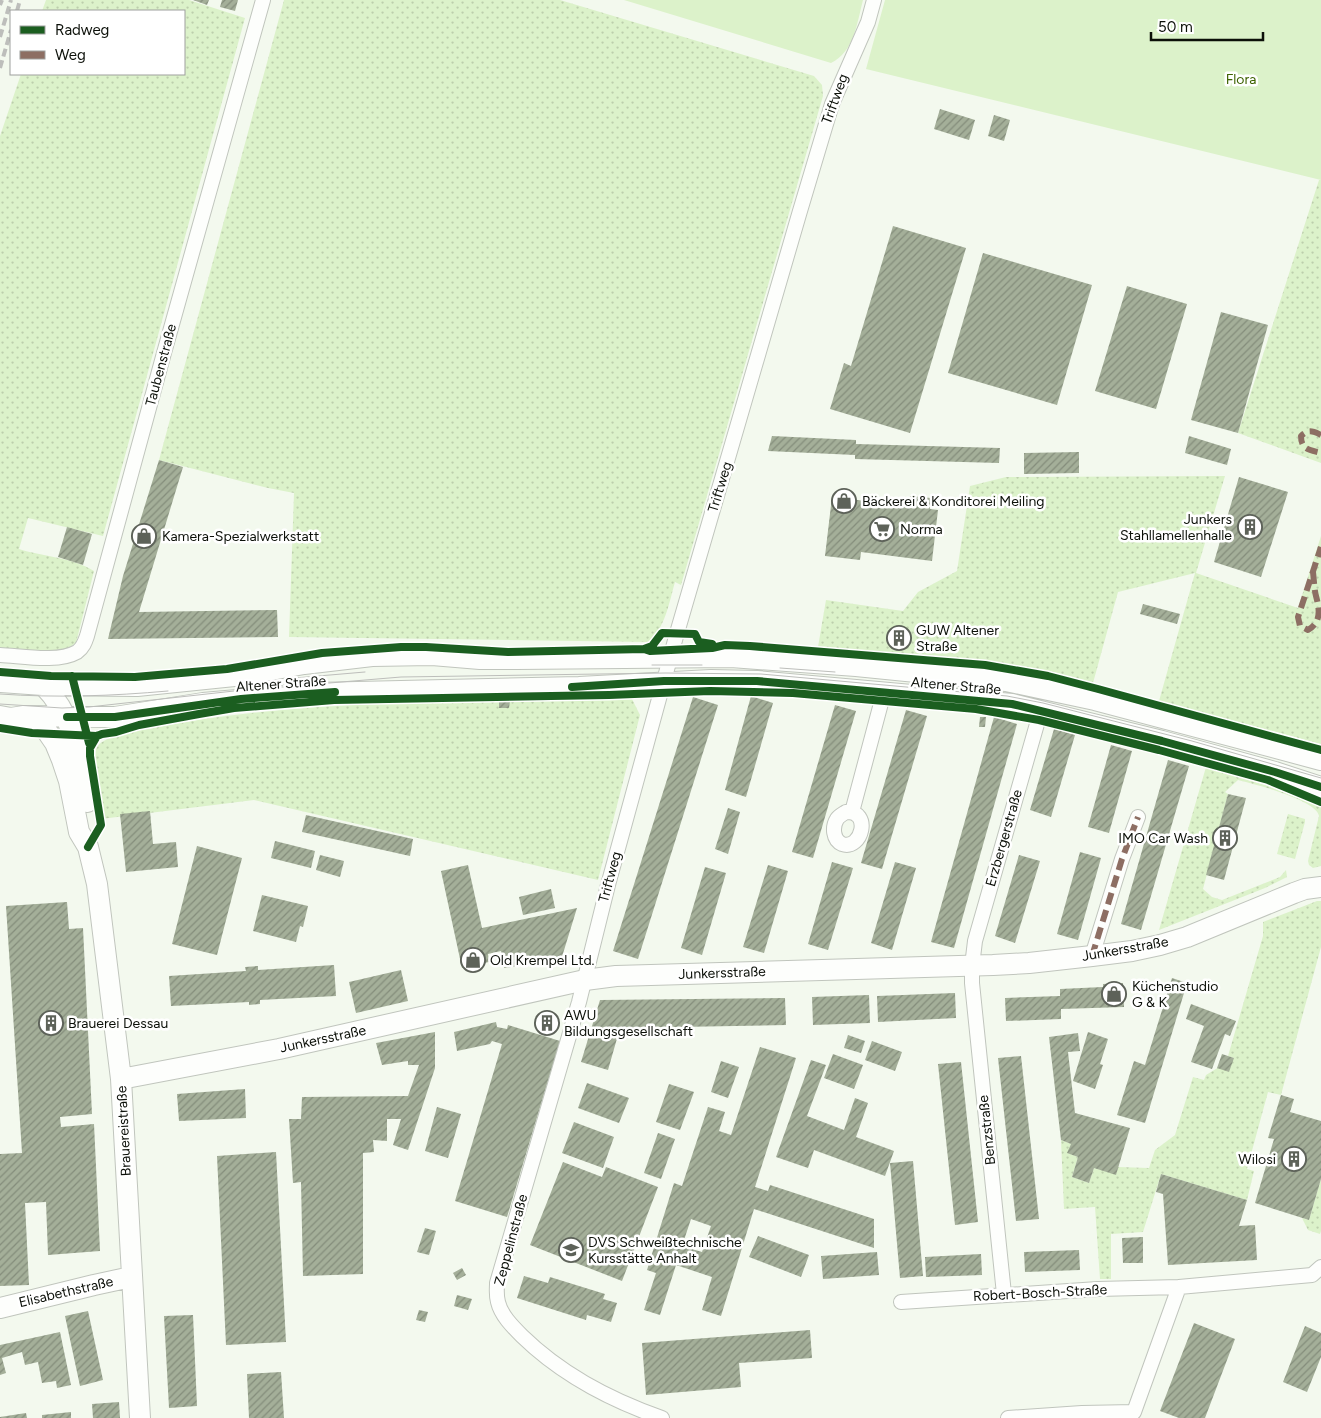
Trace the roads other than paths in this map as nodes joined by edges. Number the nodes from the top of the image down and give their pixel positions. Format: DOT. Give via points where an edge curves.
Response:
graph roads {
  1 [pos="263,0"];
  2 [pos="874,0"];
  3 [pos="0,655"];
  4 [pos="670,657"];
  5 [pos="1,682"];
  6 [pos="664,682"];
  7 [pos="43,685"];
  8 [pos="884,692"];
  9 [pos="1041,710"];
  10 [pos="66,716"];
  11 [pos="6,717"];
  12 [pos="1321,760"];
  13 [pos="1321,787"];
  14 [pos="852,812"];
  15 [pos="1138,817"];
  16 [pos="88,847"];
  17 [pos="1321,887"];
  18 [pos="1092,956"];
  19 [pos="972,966"];
  20 [pos="585,980"];
  21 [pos="121,1079"];
  22 [pos="1321,1267"];
  23 [pos="131,1278"];
  24 [pos="1179,1287"];
  25 [pos="1004,1294"];
  26 [pos="901,1302"];
  27 [pos="0,1308"];
  28 [pos="140,1418"];
  29 [pos="662,1418"];
  30 [pos="1008,1418"];
  1 -- 3 [label="street, Taubenstraße" via="87,636 78,651 62,658"];
  2 -- 4 [label="street, Triftweg" via="829,114"];
  4 -- 6 [label="street, Triftweg"];
  4 -- 7 [label="main road, Altener Straße" via="490,659 432,655 372,656 161,684"];
  4 -- 12 [label="main road, Altener Straße" via="801,662 1006,681 1095,700"];
  5 -- 7 [label="main road, Altener Straße"];
  6 -- 8 [label="main road, Altener Straße" via="757,681"];
  6 -- 10 [label="main road, Altener Straße" via="314,693 203,703 115,717"];
  6 -- 20 [label="street, Triftweg"];
  7 -- 10 [label="main road, Brauereistraße"];
  8 -- 9 [label="main road, Altener Straße" via="1012,704"];
  8 -- 14 [label="street"];
  9 -- 13 [label="main road, Altener Straße"];
  9 -- 19 [label="street, Erzbergerstraße" via="975,942"];
  10 -- 11 [label="main road, Altener Straße"];
  10 -- 16 [label="main road, Brauereistraße" via="77,750 92,831"];
  11 -- 16 [label="main road, Brauereistraße" via="42,724 52,738 69,781 79,832"];
  15 -- 18 [label="street"];
  16 -- 21 [label="main road, Brauereistraße" via="97,884"];
  17 -- 18 [label="main road, Junkersstraße" via="1294,893 1187,937 1132,951"];
  18 -- 19 [label="main road, Junkersstraße"];
  19 -- 20 [label="main road, Junkersstraße" via="616,976"];
  19 -- 25 [label="street, Benzstraße"];
  20 -- 21 [label="main road, Junkersstraße" via="278,1049"];
  20 -- 29 [label="street, Zeppelinstraße" via="500,1273 497,1298 502,1312 514,1328 549,1360 576,1379 631,1407"];
  21 -- 23 [label="main road, Brauereistraße"];
  22 -- 24 [label="street, Robert-Bosch-Straße" via="1312,1275"];
  23 -- 27 [label="main road, Elisabethstraße"];
  23 -- 28 [label="main road, Brauereistraße"];
  24 -- 25 [label="street, Robert-Bosch-Straße"];
  24 -- 30 [label="street" via="1134,1412"];
  25 -- 26 [label="street, Robert-Bosch-Straße"];
}
